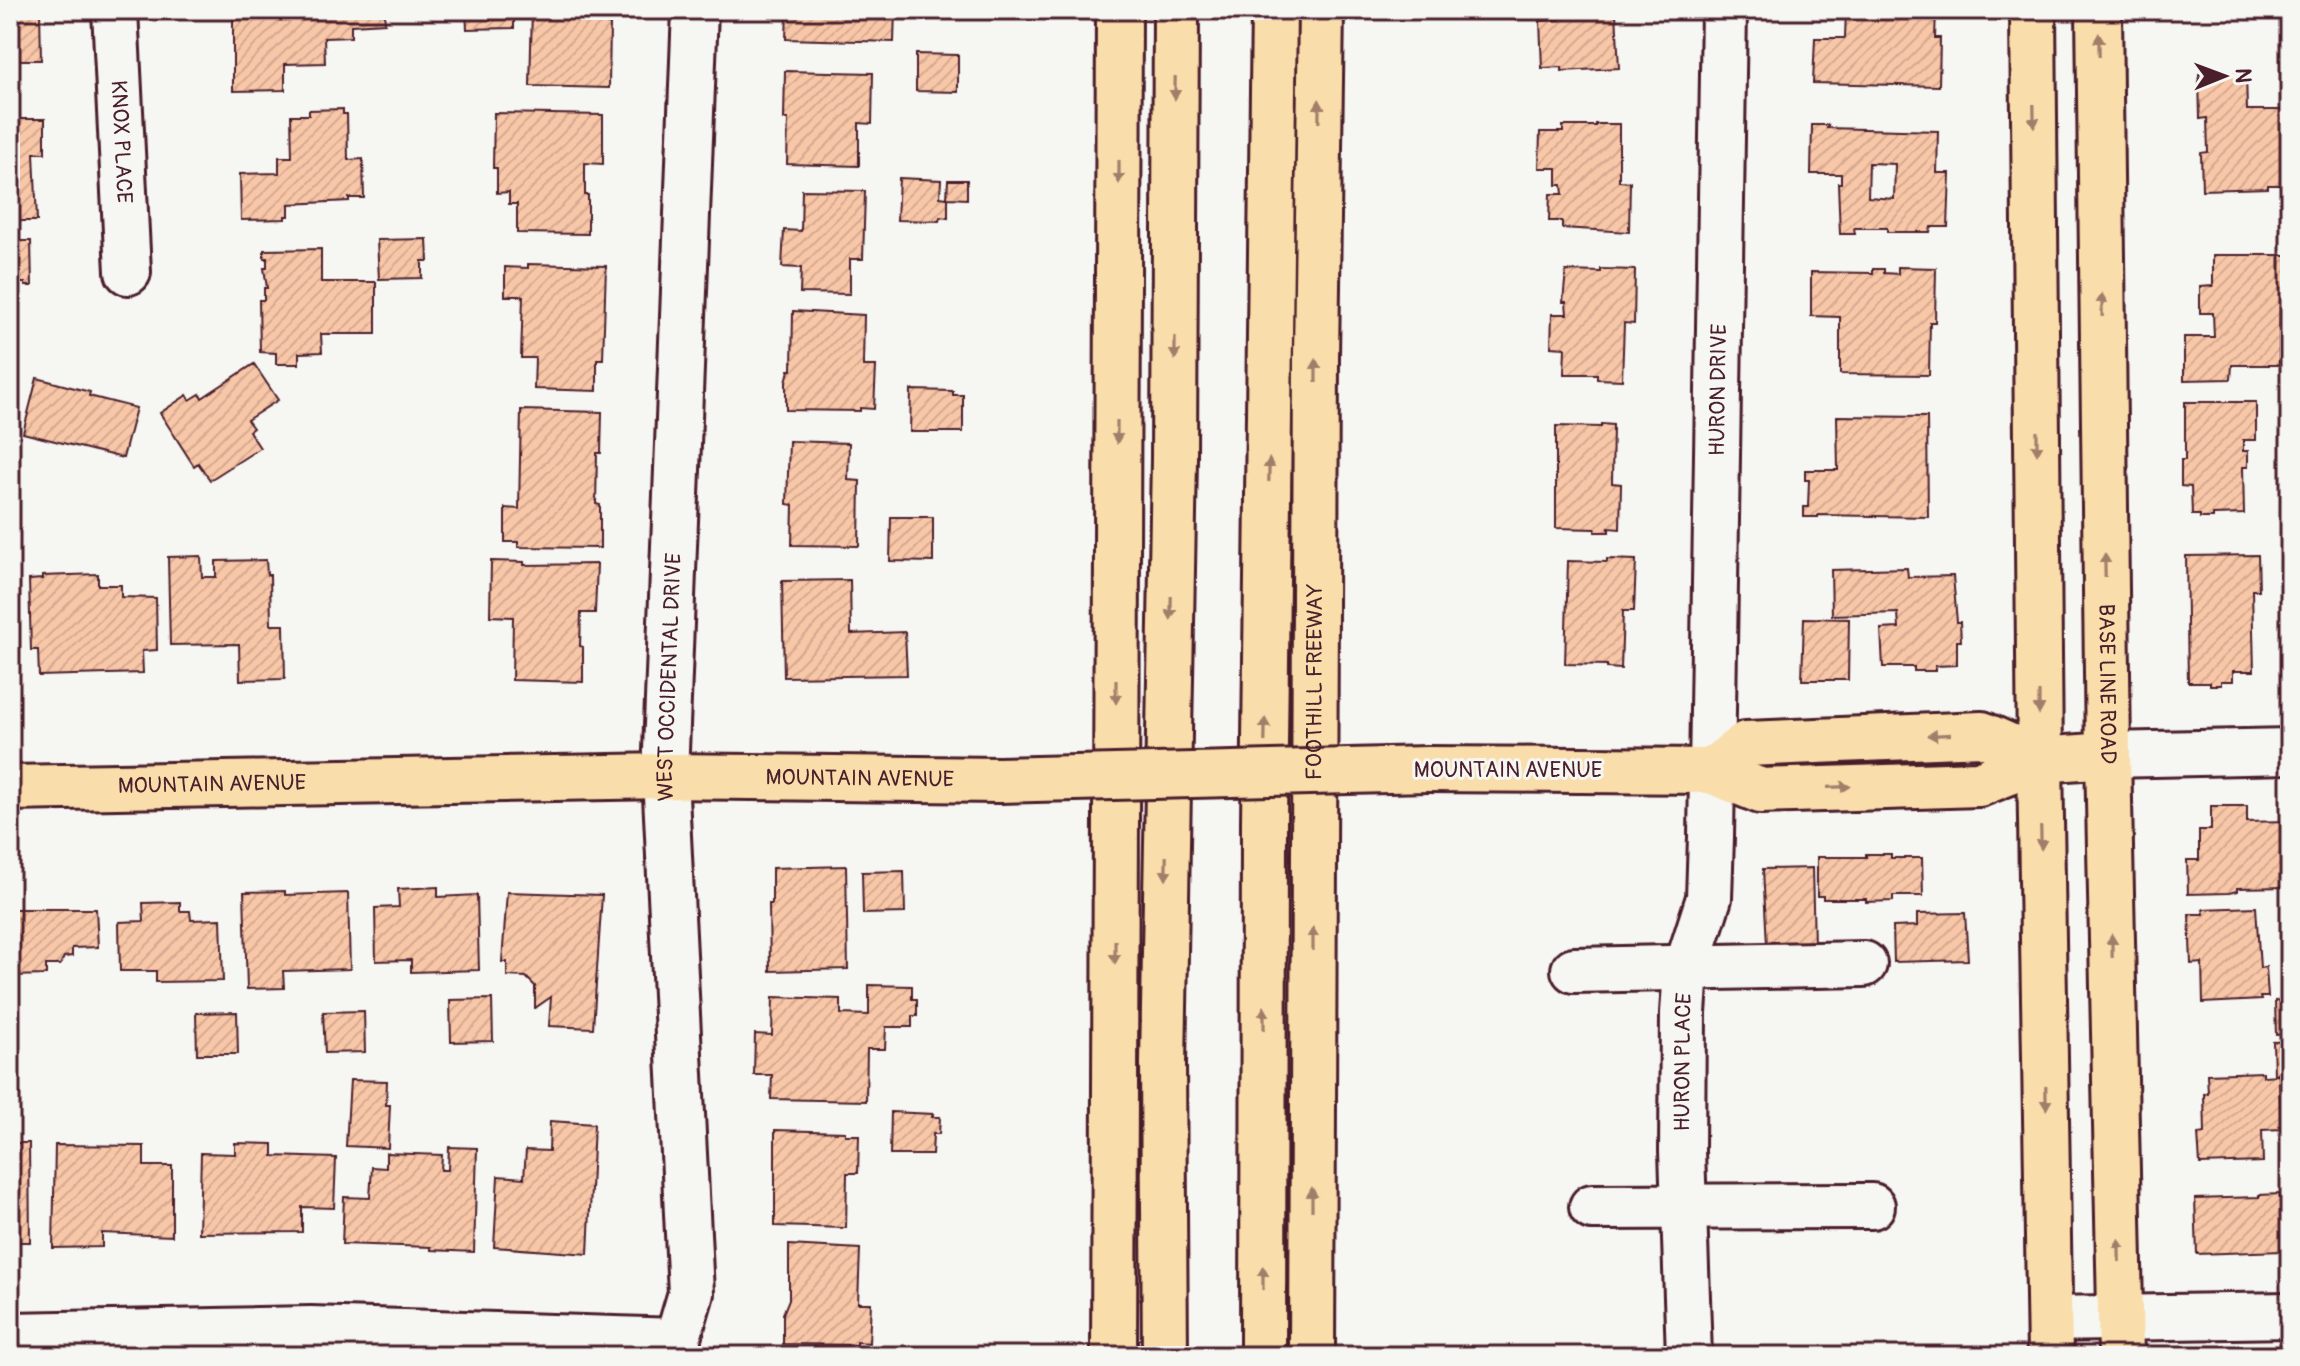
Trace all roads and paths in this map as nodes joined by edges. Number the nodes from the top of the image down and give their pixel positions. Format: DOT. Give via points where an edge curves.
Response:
graph roads {
  1 [pos="115,10"];
  2 [pos="695,10"];
  3 [pos="1119,10"];
  4 [pos="1176,10"];
  5 [pos="1274,10"];
  6 [pos="1321,10"];
  7 [pos="1724,10"];
  8 [pos="2033,10"];
  9 [pos="2099,10"];
  10 [pos="128,272"];
  11 [pos="2290,751"];
  12 [pos="2108,755"];
  13 [pos="2040,760"];
  14 [pos="1711,771"];
  15 [pos="665,776"];
  16 [pos="10,788"];
  17 [pos="1864,964"];
  18 [pos="1574,970"];
  19 [pos="1686,970"];
  20 [pos="1872,1206"];
  21 [pos="1592,1207"];
  22 [pos="1684,1207"];
  23 [pos="2290,1315"];
  24 [pos="10,1335"];
  25 [pos="2121,1337"];
  26 [pos="2050,1338"];
  27 [pos="311,1343"];
  28 [pos="1114,1356"];
  29 [pos="1165,1356"];
  30 [pos="1263,1356"];
  31 [pos="1312,1356"];
  32 [pos="1689,1356"];
  1 -- 10 [label="street, KNOX PLACE"];
  2 -- 15 [label="street, WEST OCCIDENTAL DRIVE"];
  3 -- 28 [label="main road, one-way"];
  4 -- 29 [label="main road, one-way" via="1163,1063"];
  30 -- 5 [label="main road, one-way"];
  31 -- 6 [label="main road, FOOTHILL FREEWAY, one-way"];
  7 -- 14 [label="street, HURON DRIVE"];
  8 -- 13 [label="main road, one-way"];
  12 -- 9 [label="main road, BASE LINE ROAD, one-way"];
  11 -- 12 [label="street, MOUNTAIN AVENUE"];
  12 -- 13 [label="main road, MOUNTAIN AVENUE"];
  25 -- 12 [label="main road, BASE LINE ROAD, one-way"];
  13 -- 14 [label="main road, MOUNTAIN AVENUE" via="1979,784 1761,791"];
  13 -- 26 [label="main road, one-way"];
  14 -- 15 [label="main road, MOUNTAIN AVENUE, bridge" via="1427,769 999,780"];
  14 -- 19 [label="street, HURON PLACE" via="1709,898"];
  15 -- 16 [label="main road, MOUNTAIN AVENUE"];
  15 -- 27 [label="street, WEST OCCIDENTAL DRIVE" via="691,1293 677,1341"];
  17 -- 19 [label="street"];
  18 -- 19 [label="street"];
  19 -- 22 [label="street, HURON PLACE"];
  20 -- 22 [label="street"];
  21 -- 22 [label="street"];
  22 -- 32 [label="street, HURON PLACE"];
  23 -- 25 [label="street"];
  24 -- 27 [label="street"];
  25 -- 26 [label="street"];
}
